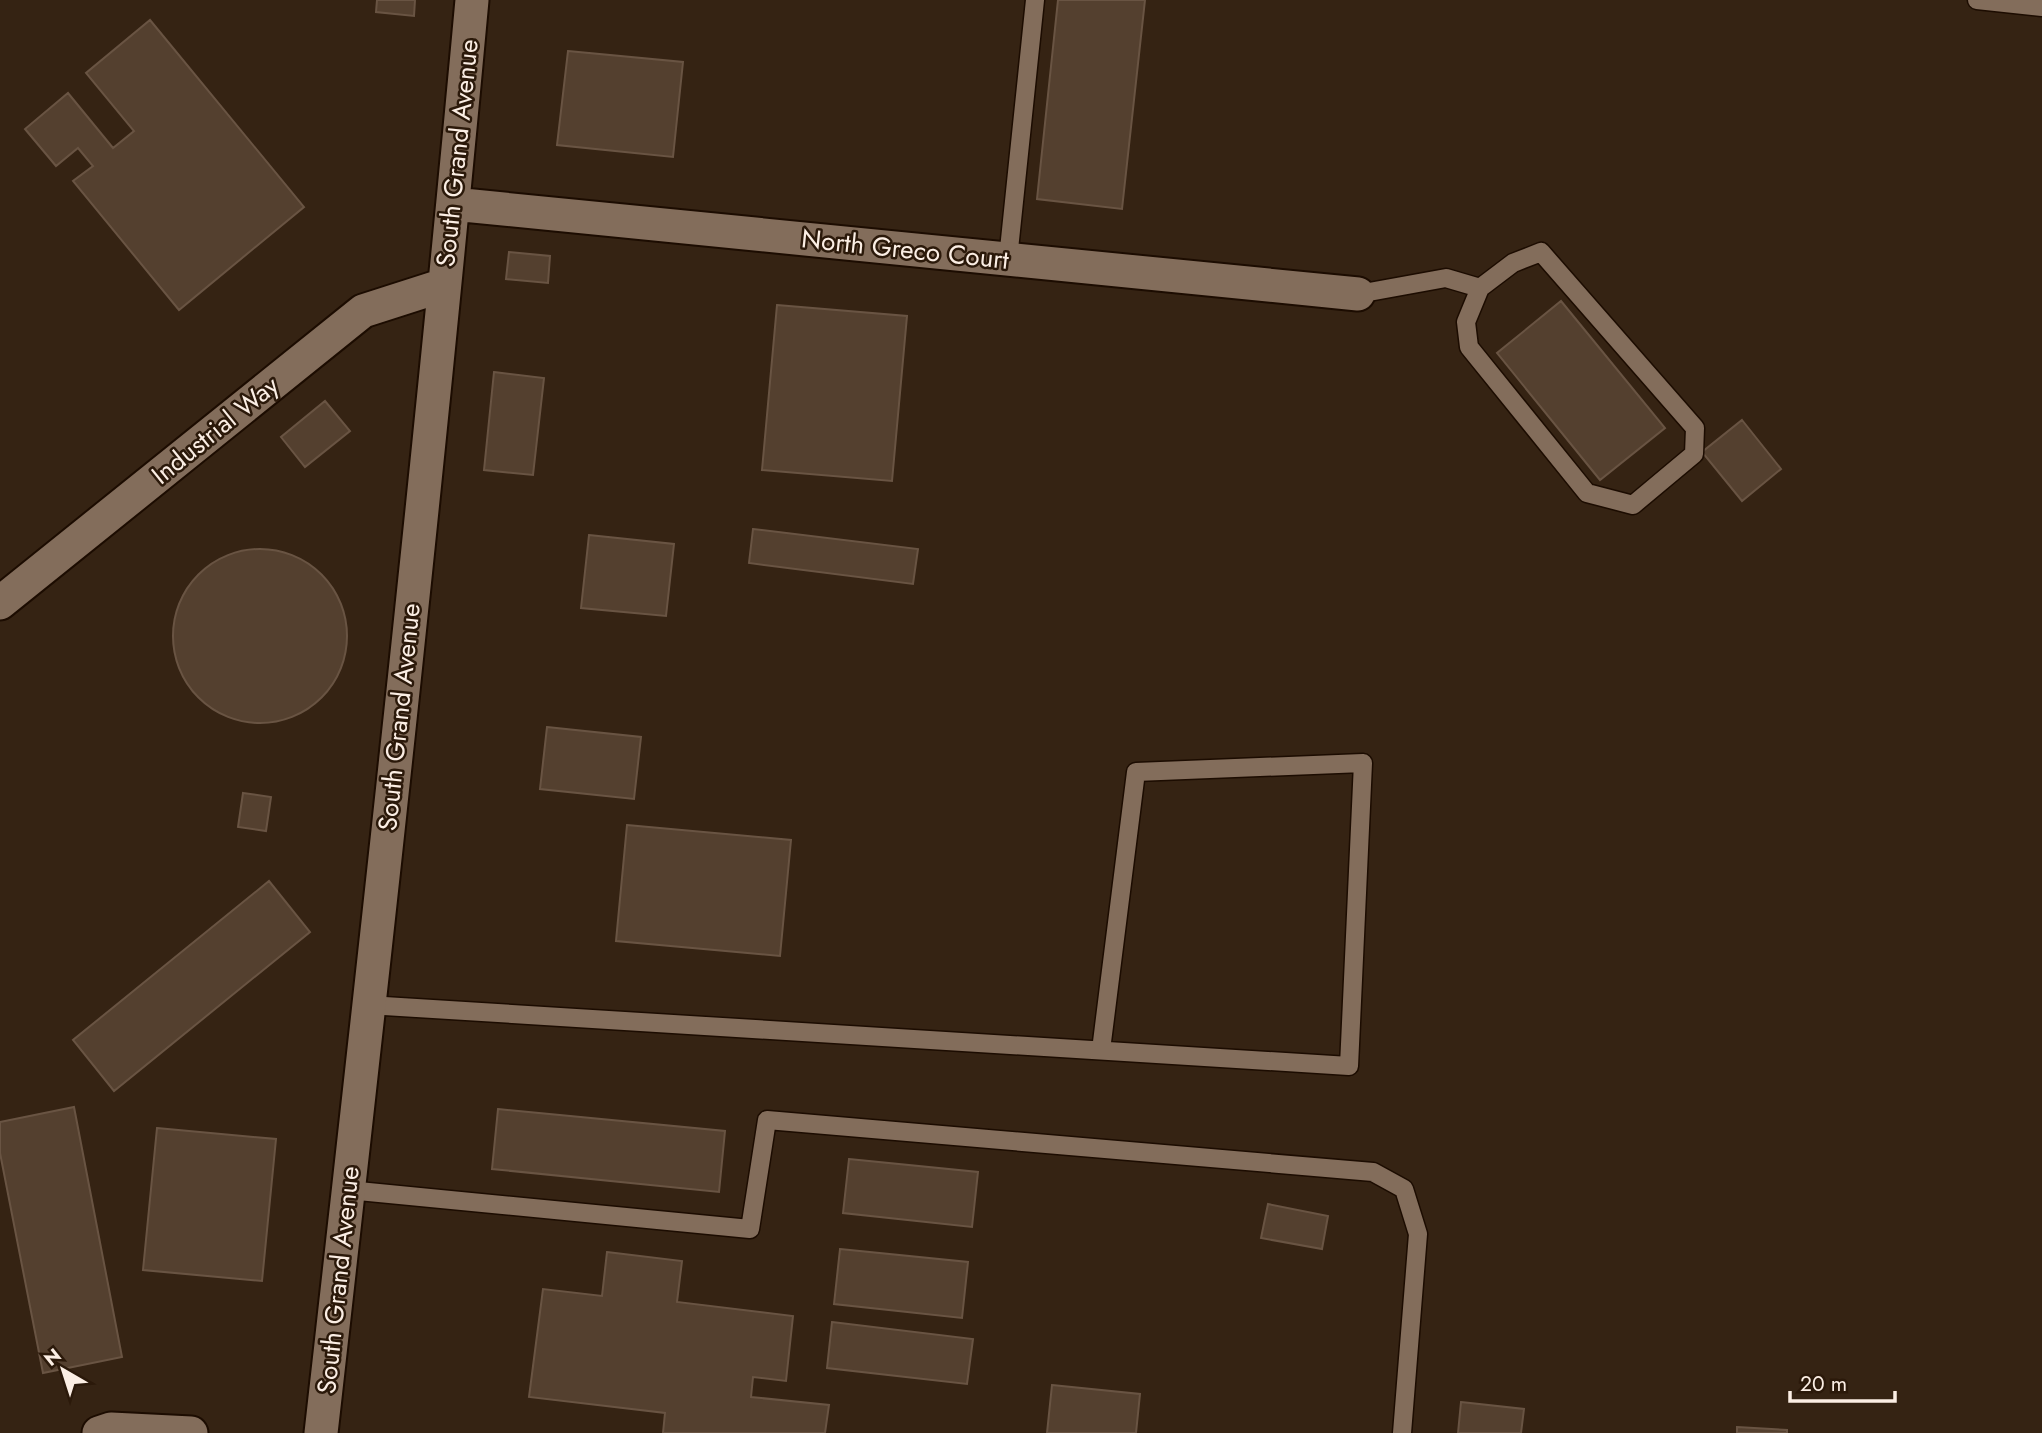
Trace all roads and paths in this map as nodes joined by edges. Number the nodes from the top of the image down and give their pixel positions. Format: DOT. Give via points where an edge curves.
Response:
graph roads {
  1 [pos="472,0"];
  2 [pos="1035,0"];
  3 [pos="1978,0"];
  4 [pos="2042,7"];
  5 [pos="453,204"];
  6 [pos="1008,259"];
  7 [pos="444,285"];
  8 [pos="1480,288"];
  9 [pos="1358,294"];
  10 [pos="0,603"];
  11 [pos="368,1005"];
  12 [pos="1101,1050"];
  13 [pos="348,1189"];
  14 [pos="99,1433"];
  15 [pos="191,1433"];
  16 [pos="321,1433"];
  17 [pos="1402,1433"];
  1 -- 5 [label="street, South Grand Avenue"];
  2 -- 6 [label="lane"];
  3 -- 4 [label="lane"];
  5 -- 6 [label="street, North Greco Court"];
  5 -- 7 [label="street, South Grand Avenue"];
  6 -- 9 [label="street, North Greco Court"];
  7 -- 10 [label="street, Industrial Way" via="363,311"];
  7 -- 11 [label="street, South Grand Avenue"];
  8 -- 8 [label="lane" via="1513,263 1541,252 1695,428 1694,454 1633,505 1587,493 1469,346 1466,322"];
  8 -- 9 [label="lane" via="1446,278"];
  11 -- 12 [label="lane"];
  11 -- 13 [label="street, South Grand Avenue"];
  12 -- 12 [label="lane" via="1349,1066 1363,763 1136,772"];
  13 -- 16 [label="street, South Grand Avenue"];
  13 -- 17 [label="lane" via="750,1230 767,1120 1373,1172 1404,1189 1418,1234"];
  14 -- 15 [label="street" via="111,1429"];
}
